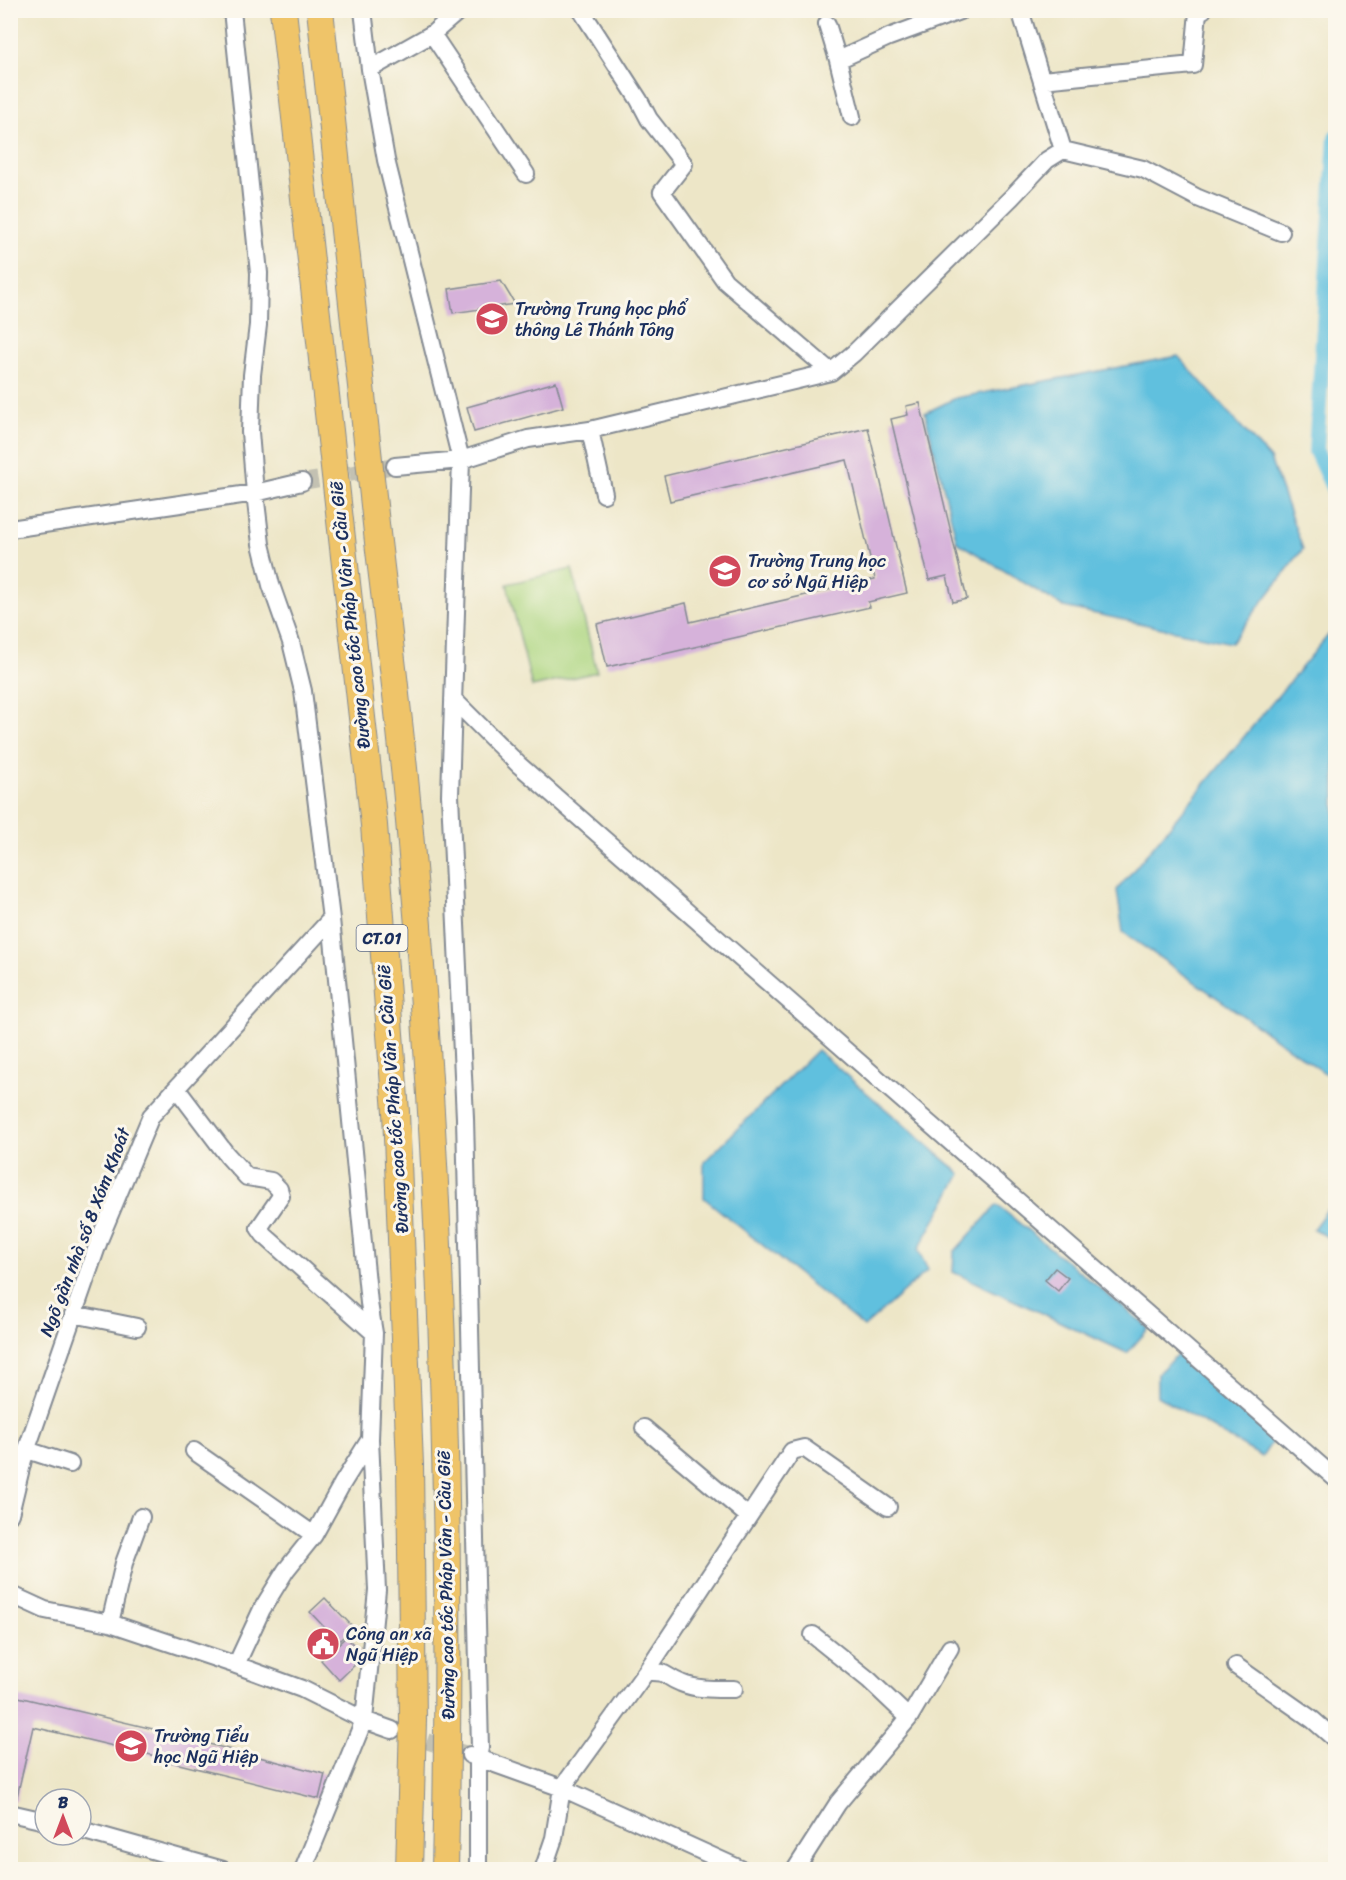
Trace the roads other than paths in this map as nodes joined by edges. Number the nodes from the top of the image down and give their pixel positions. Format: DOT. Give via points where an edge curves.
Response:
graph roads {
  1 [pos="232,10"];
  2 [pos="283,10"];
  3 [pos="320,10"];
  4 [pos="363,10"];
  5 [pos="460,10"];
  6 [pos="581,10"];
  7 [pos="962,10"];
  8 [pos="1020,10"];
  9 [pos="1203,10"];
  10 [pos="827,24"];
  11 [pos="432,34"];
  12 [pos="838,60"];
  13 [pos="370,69"];
  14 [pos="1042,80"];
  15 [pos="852,117"];
  16 [pos="1063,150"];
  17 [pos="526,174"];
  18 [pos="1281,232"];
  19 [pos="831,372"];
  20 [pos="590,430"];
  21 [pos="461,460"];
  22 [pos="395,466"];
  23 [pos="302,482"];
  24 [pos="255,493"];
  25 [pos="604,494"];
  26 [pos="10,529"];
  27 [pos="453,699"];
  28 [pos="331,919"];
  29 [pos="177,1089"];
  30 [pos="73,1314"];
  31 [pos="137,1327"];
  32 [pos="374,1334"];
  33 [pos="644,1428"];
  34 [pos="370,1439"];
  35 [pos="27,1450"];
  36 [pos="194,1451"];
  37 [pos="70,1464"];
  38 [pos="1335,1479"];
  39 [pos="888,1507"];
  40 [pos="10,1514"];
  41 [pos="748,1516"];
  42 [pos="141,1517"];
  43 [pos="314,1535"];
  44 [pos="10,1594"];
  45 [pos="110,1623"];
  46 [pos="813,1635"];
  47 [pos="950,1648"];
  48 [pos="237,1665"];
  49 [pos="1236,1666"];
  50 [pos="646,1672"];
  51 [pos="734,1689"];
  52 [pos="909,1718"];
  53 [pos="364,1720"];
  54 [pos="392,1730"];
  55 [pos="1335,1740"];
  56 [pos="474,1757"];
  57 [pos="562,1788"];
  58 [pos="10,1813"];
  59 [pos="33,1818"];
  60 [pos="93,1833"];
  61 [pos="223,1869"];
  62 [pos="303,1869"];
  63 [pos="410,1869"];
  64 [pos="445,1869"];
  65 [pos="478,1869"];
  66 [pos="543,1869"];
  67 [pos="743,1869"];
  68 [pos="795,1869"];
  1 -- 24 [label="street" via="259,273 250,432"];
  2 -- 63 [label="highway, Đường cao tốc Pháp Vân - Cầu Giẽ / CT.01" via="372,813 395,1101 410,1465"];
  3 -- 64 [label="highway, Đường cao tốc Pháp Vân - Cầu Giẽ / CT.01" via="409,820 430,1106 445,1467"];
  4 -- 13 [label="street"];
  5 -- 11 [label="street"];
  6 -- 19 [label="street" via="649,119 684,164 662,192 725,281"];
  7 -- 12 [label="street"];
  8 -- 14 [label="street"];
  9 -- 14 [label="street" via="1198,12 1193,65"];
  10 -- 12 [label="street"];
  11 -- 13 [label="street"];
  11 -- 17 [label="street"];
  12 -- 15 [label="street"];
  13 -- 21 [label="street" via="386,160"];
  14 -- 16 [label="street"];
  16 -- 18 [label="street" via="1143,169 1198,198"];
  16 -- 19 [label="street" via="1047,160"];
  19 -- 20 [label="street"];
  20 -- 21 [label="street" via="528,439"];
  20 -- 25 [label="street"];
  21 -- 22 [label="street"];
  21 -- 27 [label="street"];
  23 -- 24 [label="street"];
  24 -- 26 [label="street"];
  24 -- 28 [label="street" via="261,544 303,691"];
  27 -- 38 [label="street" via="519,765"];
  27 -- 56 [label="street" via="450,795 465,1118 480,1748"];
  28 -- 29 [label="street, Ngõ gần nhà số 8 Xóm Khoát"];
  28 -- 32 [label="street"];
  29 -- 30 [label="street, Ngõ gần nhà số 8 Xóm Khoát" via="151,1116"];
  29 -- 32 [label="street" via="247,1177 271,1181 279,1189 281,1196 259,1228 264,1235"];
  30 -- 31 [label="street"];
  30 -- 35 [label="street, Ngõ gần nhà số 8 Xóm Khoát"];
  32 -- 34 [label="street"];
  33 -- 41 [label="street"];
  34 -- 43 [label="street"];
  34 -- 53 [label="street" via="377,1590"];
  35 -- 37 [label="street"];
  35 -- 40 [label="street, Ngõ gần nhà số 8 Xóm Khoát"];
  36 -- 43 [label="street"];
  39 -- 41 [label="street" via="804,1448 792,1450"];
  41 -- 50 [label="street"];
  42 -- 45 [label="street" via="124,1563"];
  43 -- 48 [label="street" via="262,1609"];
  44 -- 45 [label="street" via="45,1610"];
  45 -- 48 [label="street"];
  46 -- 52 [label="street"];
  47 -- 52 [label="street"];
  48 -- 53 [label="street" via="302,1689"];
  49 -- 55 [label="street"];
  50 -- 51 [label="street" via="662,1671 682,1684"];
  50 -- 57 [label="street"];
  52 -- 68 [label="street" via="838,1803"];
  53 -- 54 [label="street"];
  53 -- 62 [label="street"];
  56 -- 57 [label="street"];
  56 -- 65 [label="street"];
  57 -- 66 [label="street" via="554,1838"];
  57 -- 67 [label="street"];
  58 -- 59 [label="street"];
  60 -- 61 [label="street"];
}
